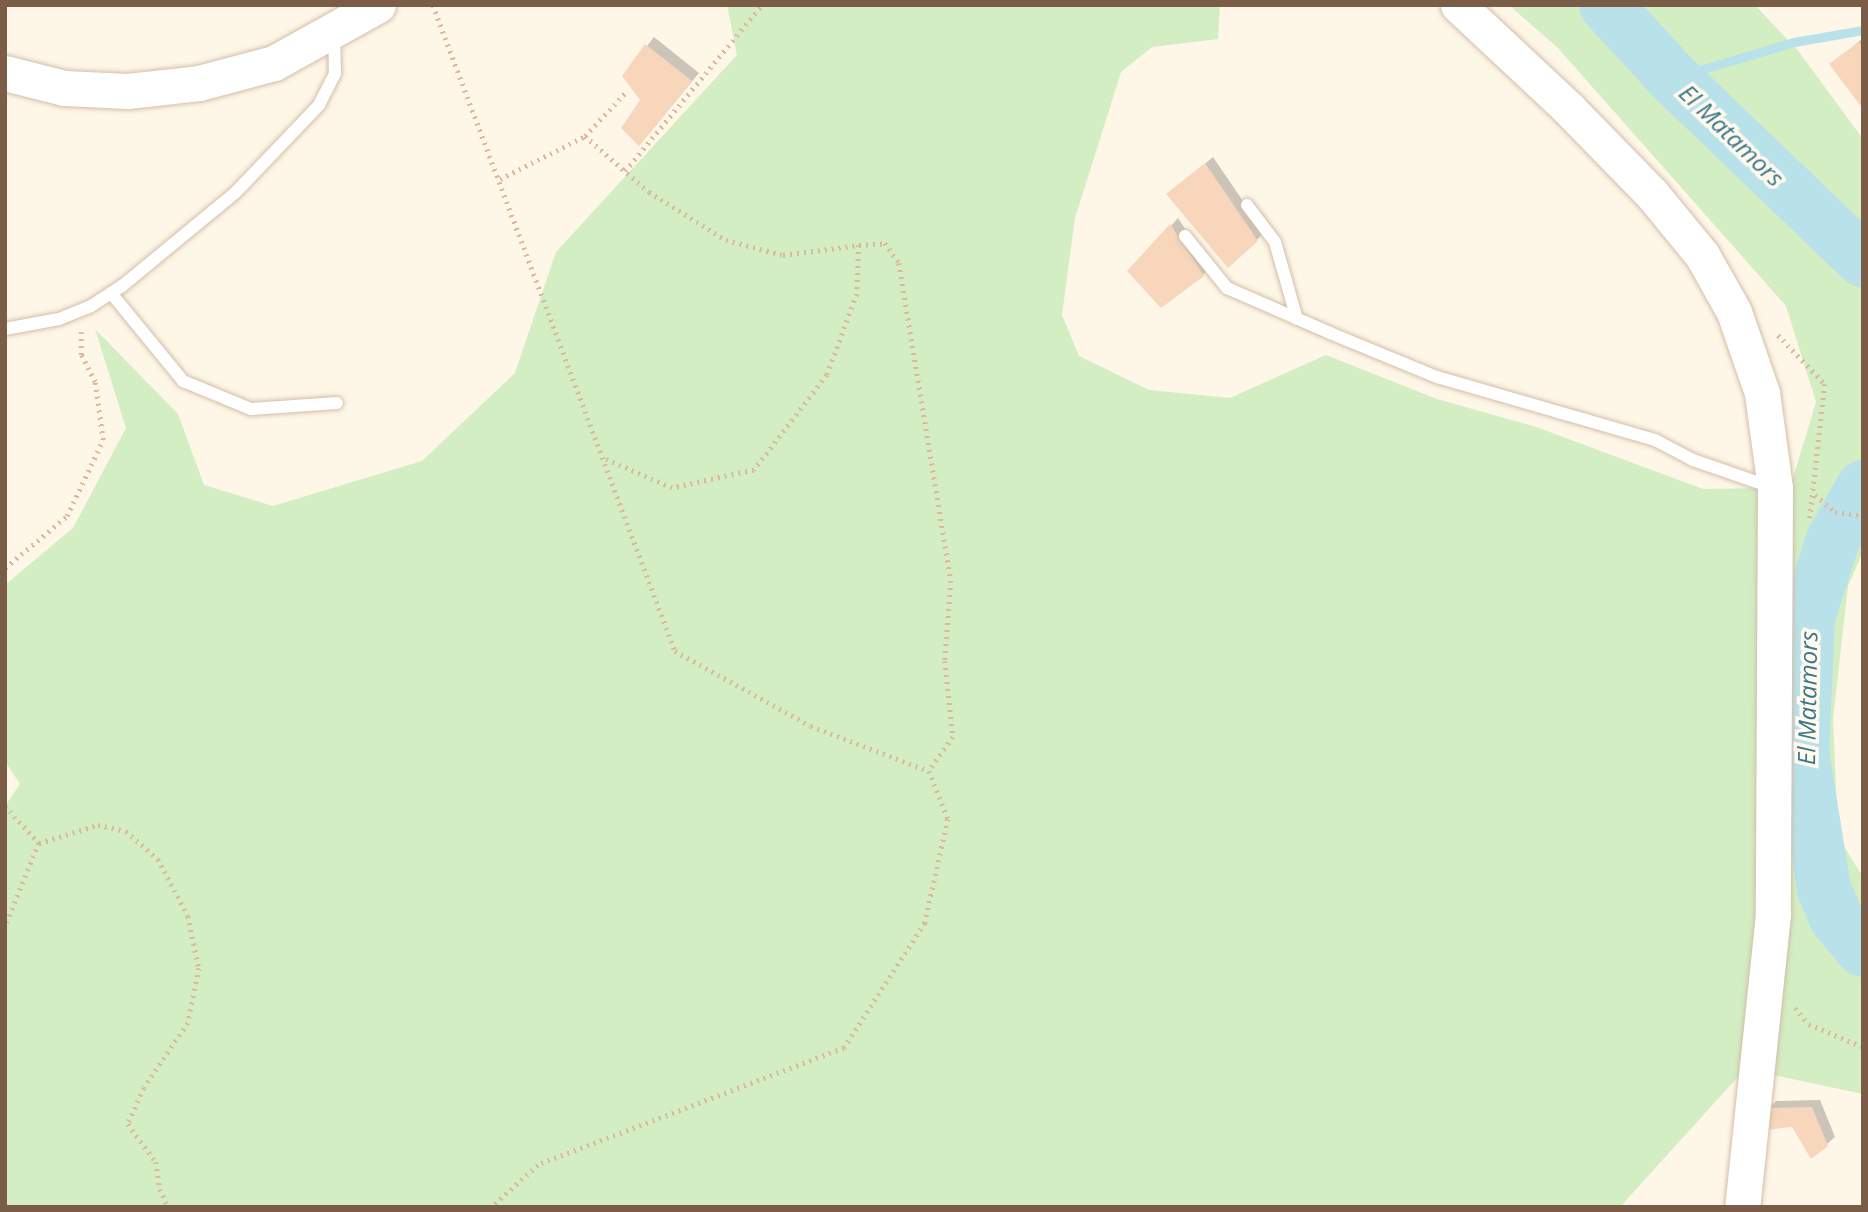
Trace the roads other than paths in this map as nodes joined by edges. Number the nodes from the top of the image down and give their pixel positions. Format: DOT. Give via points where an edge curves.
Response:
graph roads {
  1 [pos="378,5"];
  2 [pos="1458,5"];
  3 [pos="334,33"];
  4 [pos="5,73"];
  5 [pos="1247,205"];
  6 [pos="1185,236"];
  7 [pos="111,293"];
  8 [pos="1297,319"];
  9 [pos="5,329"];
  10 [pos="337,403"];
  11 [pos="1775,488"];
  12 [pos="1742,1207"];
  1 -- 3 [label="street"];
  2 -- 11 [label="street" via="1652,194 1702,255 1734,312 1762,393"];
  3 -- 4 [label="street" via="274,63 199,83 128,91 64,88"];
  3 -- 7 [label="lane" via="335,74 319,105 235,193"];
  5 -- 8 [label="lane" via="1275,242"];
  6 -- 8 [label="lane" via="1227,288"];
  7 -- 9 [label="lane" via="80,310"];
  7 -- 10 [label="lane" via="183,382 251,409"];
  8 -- 11 [label="lane" via="1437,377 1655,440 1693,460"];
  11 -- 12 [label="street" via="1773,914"];
}
